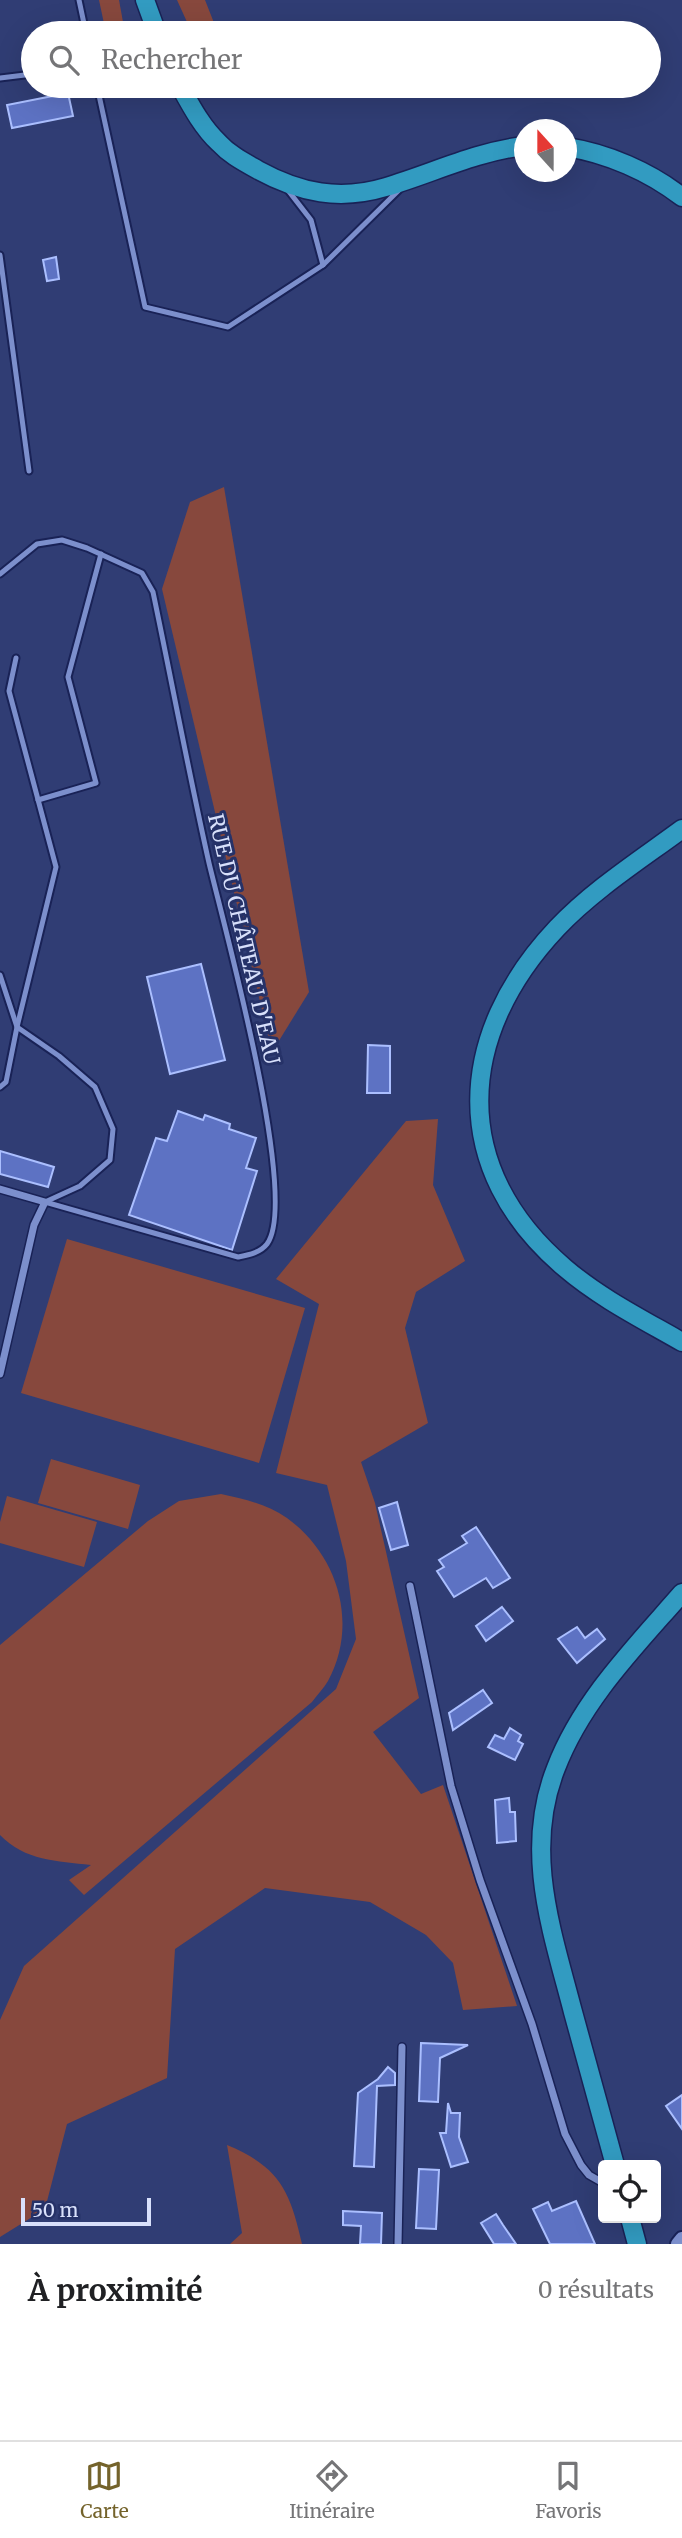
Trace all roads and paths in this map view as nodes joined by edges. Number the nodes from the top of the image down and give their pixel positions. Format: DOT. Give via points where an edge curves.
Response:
graph roads {
  1 [pos="79,0"];
  2 [pos="145,0"];
  3 [pos="83,21"];
  4 [pos="153,21"];
  5 [pos="21,75"];
  6 [pos="0,78"];
  7 [pos="100,98"];
  8 [pos="187,98"];
  9 [pos="514,148"];
  10 [pos="577,149"];
  11 [pos="410,179"];
  12 [pos="284,184"];
  13 [pos="682,197"];
  14 [pos="0,255"];
  15 [pos="323,265"];
  16 [pos="4,307"];
  17 [pos="29,471"];
  18 [pos="101,554"];
  19 [pos="0,574"];
  20 [pos="16,658"];
  21 [pos="38,800"];
  22 [pos="682,829"];
  23 [pos="0,975"];
  24 [pos="17,1027"];
  25 [pos="0,1087"];
  26 [pos="0,1189"];
  27 [pos="45,1202"];
  28 [pos="682,1342"];
  29 [pos="0,1374"];
  30 [pos="410,1586"];
  31 [pos="682,1592"];
  32 [pos="402,2047"];
  33 [pos="614,2160"];
  34 [pos="598,2180"];
  35 [pos="682,2239"];
  36 [pos="398,2244"];
  37 [pos="678,2244"];
  1 -- 3 [label="lane"];
  2 -- 4 [label="main road"];
  5 -- 6 [label="lane"];
  7 -- 15 [label="lane" via="145,307 228,327"];
  8 -- 12 [label="main road" via="202,124 231,155"];
  9 -- 11 [label="main road" via="473,156"];
  10 -- 13 [label="main road" via="627,166"];
  11 -- 12 [label="main road" via="358,193 315,192"];
  11 -- 15 [label="lane"];
  12 -- 15 [label="lane" via="311,220"];
  14 -- 16 [label="lane"];
  16 -- 17 [label="lane"];
  18 -- 19 [label="lane, RUE DU CHÂTEAU D'EAU" via="62,540 37,544"];
  18 -- 21 [label="lane" via="68,677 96,783"];
  18 -- 27 [label="lane, RUE DU CHÂTEAU D'EAU" via="142,573 153,592 209,862 258,1064 275,1192 273,1222 267,1244 238,1257"];
  20 -- 21 [label="lane" via="9,691"];
  21 -- 24 [label="lane" via="56,867"];
  22 -- 28 [label="main road" via="596,893 531,958 494,1023 478,1097 489,1159 530,1234 591,1288"];
  23 -- 24 [label="lane"];
  24 -- 25 [label="lane" via="6,1083"];
  24 -- 27 [label="lane" via="95,1087 113,1129 110,1160 80,1186"];
  26 -- 27 [label="street"];
  27 -- 29 [label="street" via="34,1225"];
  30 -- 34 [label="street" via="452,1786 480,1880 532,2024 565,2134 581,2165"];
  31 -- 33 [label="main road" via="585,1710 556,1767 544,1810 545,1906"];
  32 -- 36 [label="street"];
  35 -- 37 [label="main road"];
}
